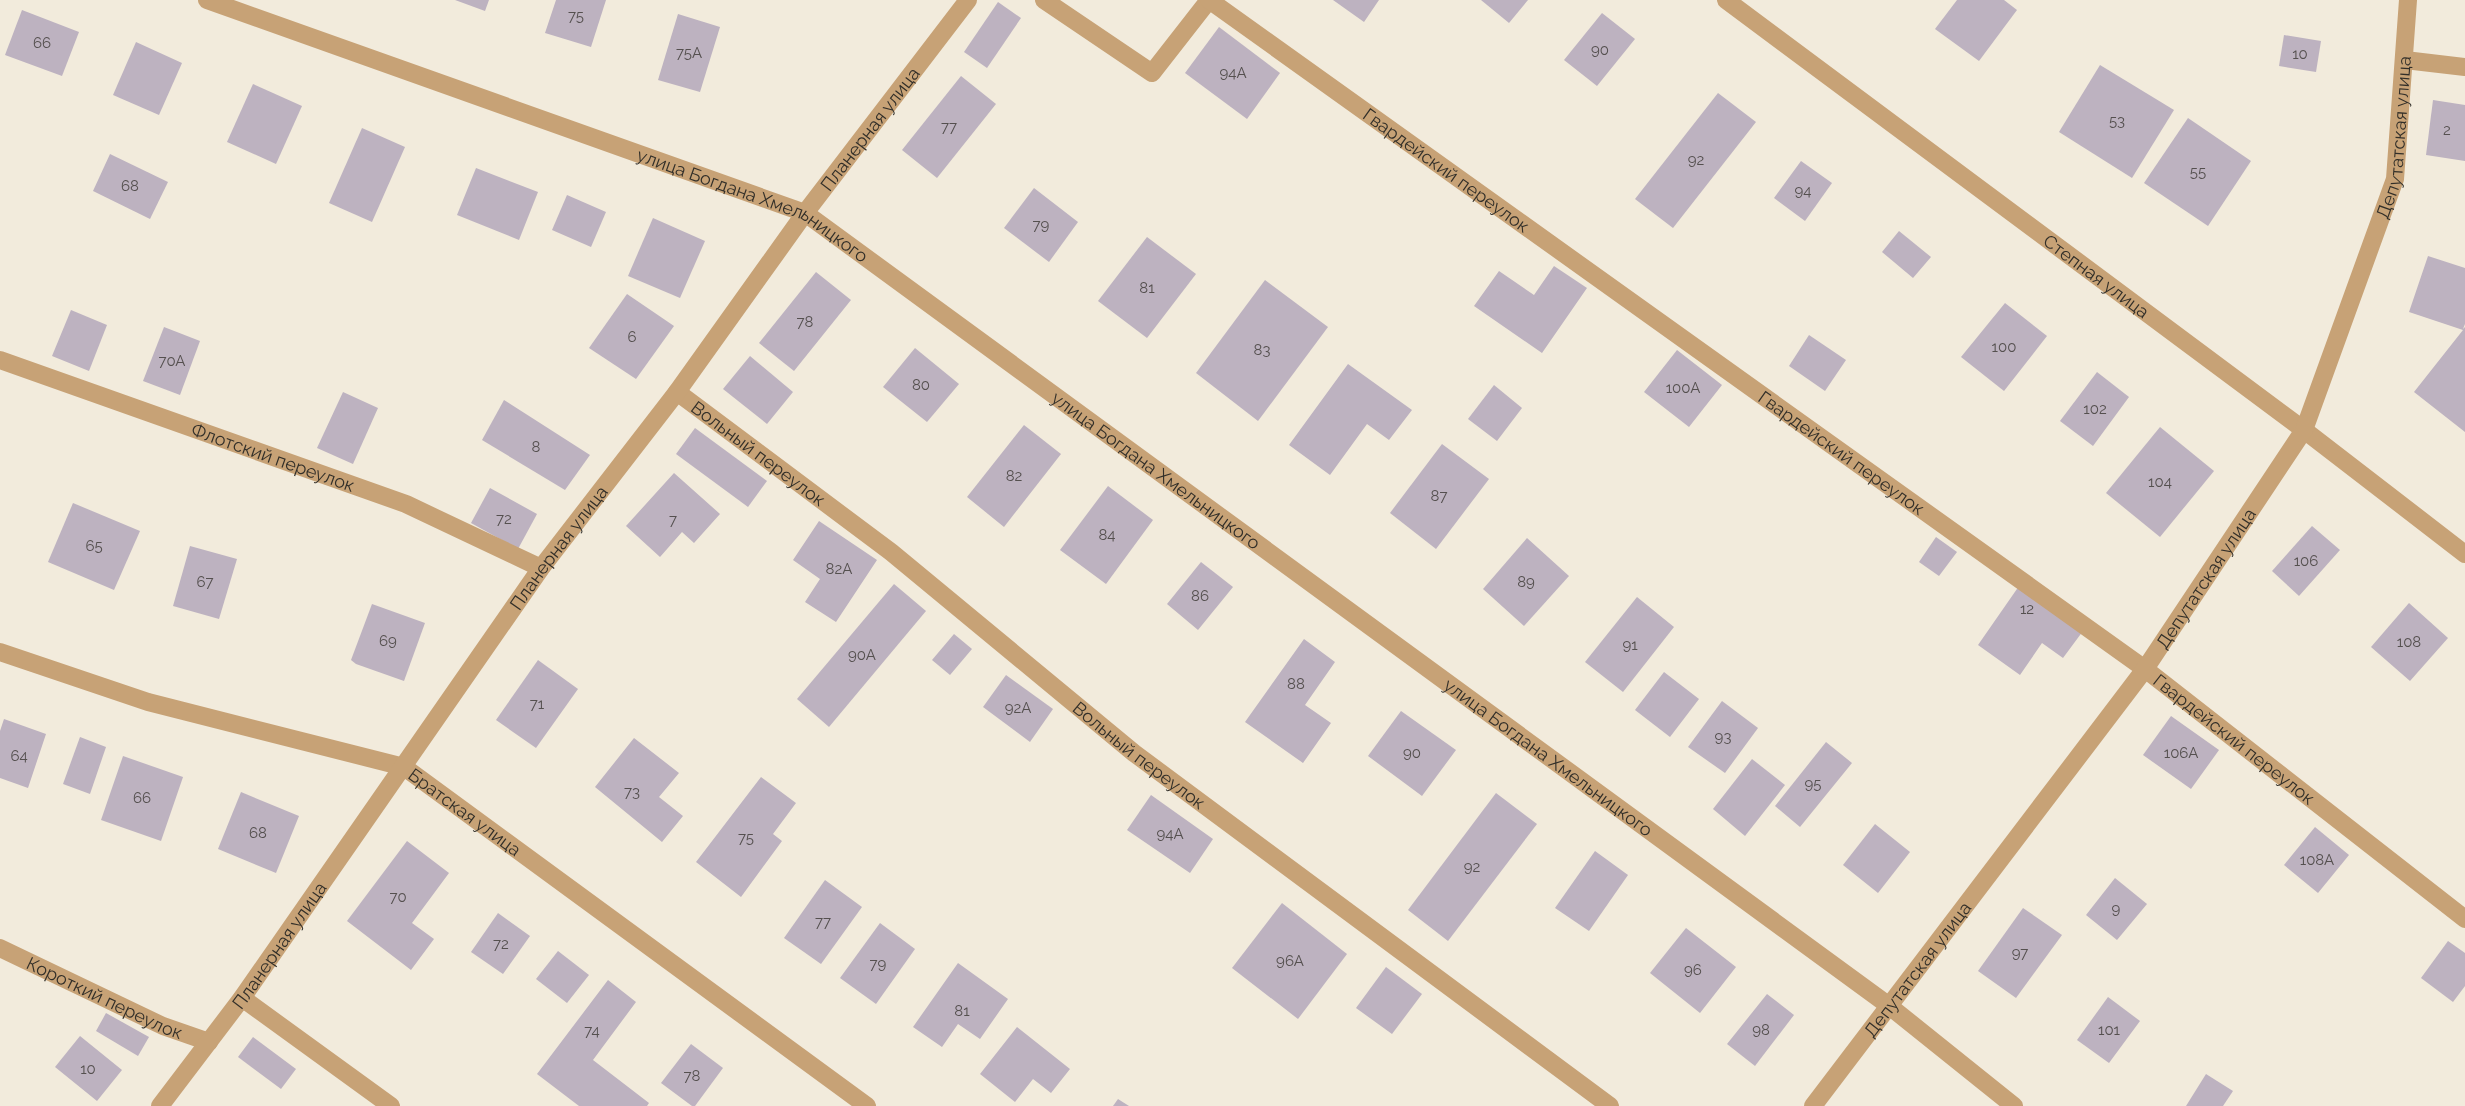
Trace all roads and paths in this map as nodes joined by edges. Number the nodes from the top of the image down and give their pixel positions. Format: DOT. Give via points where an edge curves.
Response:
graph roads {
  1 [pos="207,0"];
  2 [pos="968,0"];
  3 [pos="1044,0"];
  4 [pos="1209,0"];
  5 [pos="1726,0"];
  6 [pos="2408,0"];
  7 [pos="2405,60"];
  8 [pos="2465,67"];
  9 [pos="805,213"];
  10 [pos="0,360"];
  11 [pos="677,392"];
  12 [pos="2304,430"];
  13 [pos="2465,554"];
  14 [pos="541,568"];
  15 [pos="0,652"];
  16 [pos="2145,669"];
  17 [pos="404,767"];
  18 [pos="2465,919"];
  19 [pos="0,948"];
  20 [pos="242,998"];
  21 [pos="1888,1005"];
  22 [pos="209,1042"];
  23 [pos="160,1106"];
  24 [pos="391,1106"];
  25 [pos="867,1106"];
  26 [pos="1610,1106"];
  27 [pos="1813,1106"];
  28 [pos="2014,1106"];
  1 -- 9 [label="street, улица Богдана Хмельницкого"];
  2 -- 9 [label="street, Планерная улица"];
  3 -- 4 [label="street, Гвардейский переулок" via="1152,73"];
  4 -- 16 [label="street, Гвардейский переулок"];
  5 -- 12 [label="street, Степная улица"];
  6 -- 7 [label="street, Депутатская улица"];
  7 -- 8 [label="street"];
  7 -- 12 [label="street, Депутатская улица" via="2395,178"];
  9 -- 11 [label="street, Планерная улица"];
  9 -- 21 [label="street, улица Богдана Хмельницкого"];
  10 -- 14 [label="street, Флотский переулок" via="406,504"];
  11 -- 14 [label="street, Планерная улица"];
  11 -- 26 [label="street, Вольный переулок" via="891,552 1134,753"];
  12 -- 13 [label="street, Степная улица"];
  12 -- 16 [label="street, Депутатская улица"];
  14 -- 17 [label="street, Планерная улица"];
  15 -- 17 [label="street, Братская улица" via="148,702"];
  16 -- 18 [label="street, Гвардейский переулок"];
  16 -- 21 [label="street, Депутатская улица"];
  17 -- 20 [label="street, Планерная улица"];
  17 -- 25 [label="street, Братская улица"];
  19 -- 22 [label="street, Короткий переулок" via="163,1026"];
  20 -- 22 [label="street, Планерная улица"];
  20 -- 24 [label="street"];
  21 -- 27 [label="street, Депутатская улица"];
  21 -- 28 [label="street, улица Богдана Хмельницкого"];
  22 -- 23 [label="street, Планерная улица"];
}
